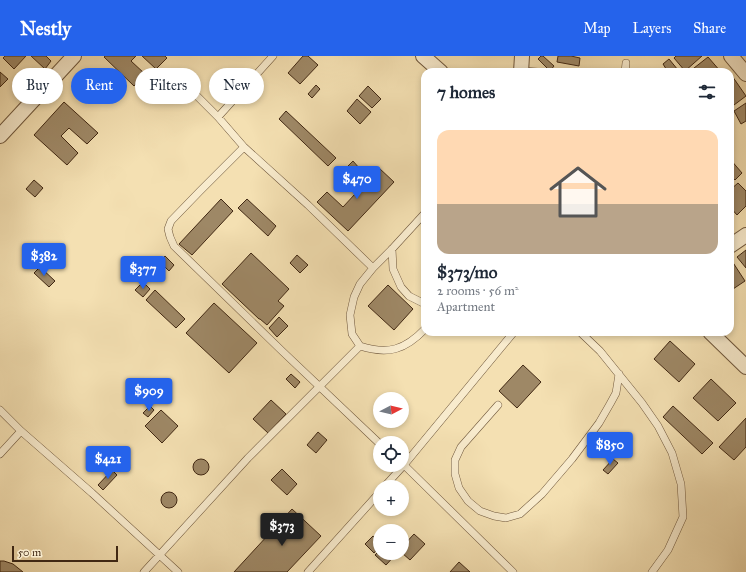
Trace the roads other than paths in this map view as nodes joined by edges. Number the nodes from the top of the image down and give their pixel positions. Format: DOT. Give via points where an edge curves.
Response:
graph roads {
  1 [pos="74,56"];
  2 [pos="273,56"];
  3 [pos="424,56"];
  4 [pos="522,56"];
  5 [pos="731,56"];
  6 [pos="626,63"];
  7 [pos="436,68"];
  8 [pos="521,68"];
  9 [pos="625,68"];
  10 [pos="746,74"];
  11 [pos="201,100"];
  12 [pos="218,117"];
  13 [pos="0,136"];
  14 [pos="244,147"];
  15 [pos="421,217"];
  16 [pos="746,235"];
  17 [pos="734,243"];
  18 [pos="392,250"];
  19 [pos="373,268"];
  20 [pos="421,302"];
  21 [pos="421,333"];
  22 [pos="511,336"];
  23 [pos="584,336"];
  24 [pos="714,336"];
  25 [pos="360,346"];
  26 [pos="746,367"];
  27 [pos="619,374"];
  28 [pos="320,387"];
  29 [pos="498,405"];
  30 [pos="0,410"];
  31 [pos="21,431"];
  32 [pos="373,437"];
  33 [pos="0,454"];
  34 [pos="409,457"];
  35 [pos="409,470"];
  36 [pos="396,472"];
  37 [pos="390,480"];
  38 [pos="373,500"];
  39 [pos="160,555"];
  40 [pos="144,572"];
  41 [pos="178,572"];
  42 [pos="308,572"];
  43 [pos="513,572"];
  44 [pos="652,572"];
  1 -- 13 [label="street"];
  2 -- 12 [label="lane"];
  3 -- 7 [label="street"];
  4 -- 8 [label="street"];
  5 -- 10 [label="street"];
  6 -- 9 [label="lane"];
  11 -- 12 [label="lane"];
  12 -- 14 [label="lane"];
  14 -- 19 [label="lane"];
  14 -- 28 [label="lane" via="171,221 168,229 170,237 174,246"];
  15 -- 18 [label="lane"];
  16 -- 17 [label="street"];
  18 -- 19 [label="lane"];
  18 -- 20 [label="lane" via="393,269 400,287 409,296"];
  19 -- 25 [label="lane" via="360,284 350,315 352,334"];
  21 -- 25 [label="lane" via="403,347 373,350"];
  22 -- 34 [label="lane"];
  23 -- 27 [label="lane"];
  24 -- 26 [label="street"];
  25 -- 28 [label="lane"];
  27 -- 29 [label="lane" via="616,393 610,404 572,459 542,494 520,514 506,518 480,511 468,501 459,488 455,474 455,460 461,447"];
  27 -- 44 [label="lane" via="658,426 672,453 681,484 683,517 668,550"];
  28 -- 32 [label="lane"];
  28 -- 39 [label="lane" via="248,458"];
  30 -- 31 [label="lane"];
  31 -- 33 [label="lane"];
  31 -- 39 [label="lane"];
  35 -- 43 [label="lane"];
  36 -- 37 [label="lane"];
  38 -- 42 [label="lane"];
  39 -- 40 [label="lane"];
  39 -- 41 [label="lane"];
}
